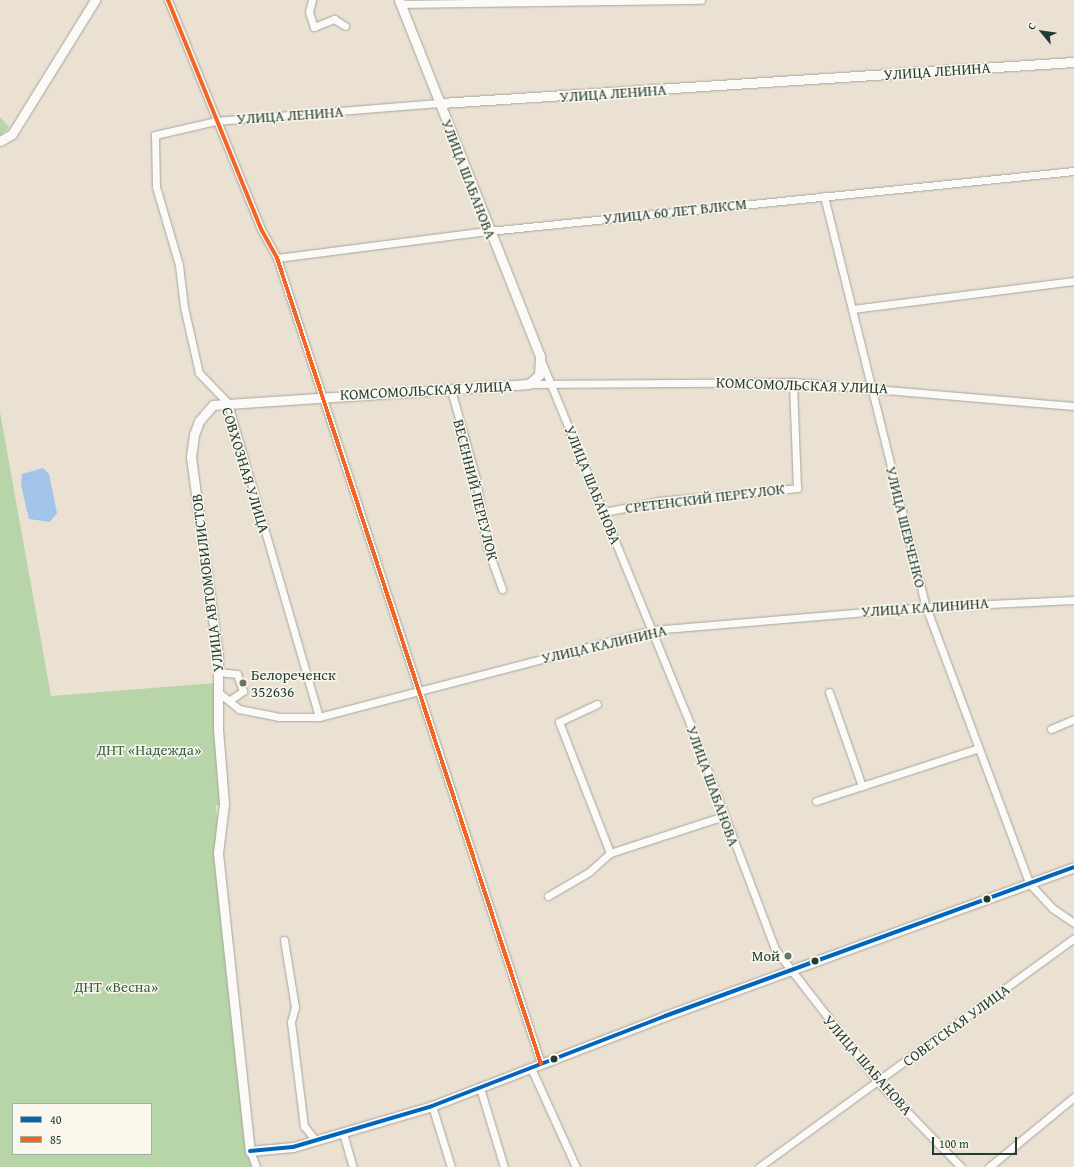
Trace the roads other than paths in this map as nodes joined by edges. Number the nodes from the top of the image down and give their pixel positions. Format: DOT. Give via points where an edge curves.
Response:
graph roads {
  1 [pos="95,0"];
  2 [pos="168,0"];
  3 [pos="312,0"];
  4 [pos="702,0"];
  5 [pos="400,2"];
  6 [pos="345,26"];
  7 [pos="1074,62"];
  8 [pos="440,103"];
  9 [pos="216,120"];
  10 [pos="154,135"];
  11 [pos="0,142"];
  12 [pos="1074,171"];
  13 [pos="824,196"];
  14 [pos="489,231"];
  15 [pos="277,258"];
  16 [pos="1074,281"];
  17 [pos="852,309"];
  18 [pos="540,357"];
  19 [pos="539,375"];
  20 [pos="552,382"];
  21 [pos="793,382"];
  22 [pos="529,384"];
  23 [pos="869,386"];
  24 [pos="451,390"];
  25 [pos="321,396"];
  26 [pos="228,403"];
  27 [pos="1074,406"];
  28 [pos="604,512"];
  29 [pos="502,589"];
  30 [pos="1074,600"];
  31 [pos="926,606"];
  32 [pos="652,630"];
  33 [pos="218,672"];
  34 [pos="418,691"];
  35 [pos="218,692"];
  36 [pos="830,692"];
  37 [pos="230,700"];
  38 [pos="597,704"];
  39 [pos="319,716"];
  40 [pos="1074,719"];
  41 [pos="1051,729"];
  42 [pos="976,749"];
  43 [pos="862,786"];
  44 [pos="816,801"];
  45 [pos="724,816"];
  46 [pos="610,853"];
  47 [pos="1074,867"];
  48 [pos="1029,883"];
  49 [pos="548,896"];
  50 [pos="1074,922"];
  51 [pos="1074,938"];
  52 [pos="284,940"];
  53 [pos="788,970"];
  54 [pos="541,1064"];
  55 [pos="531,1068"];
  56 [pos="878,1082"];
  57 [pos="480,1088"];
  58 [pos="1074,1097"];
  59 [pos="432,1106"];
  60 [pos="343,1133"];
  61 [pos="316,1141"];
  62 [pos="250,1151"];
  63 [pos="250,1167"];
  64 [pos="256,1167"];
  65 [pos="353,1167"];
  66 [pos="451,1167"];
  67 [pos="504,1167"];
  68 [pos="576,1167"];
  69 [pos="759,1167"];
  70 [pos="961,1167"];
  71 [pos="989,1167"];
  1 -- 11 [label="street" via="12,134"];
  2 -- 9 [label="street"];
  3 -- 6 [label="street" via="309,12 314,27 334,19"];
  4 -- 5 [label="street"];
  5 -- 8 [label="street, УЛИЦА ШАБАНОВА"];
  7 -- 8 [label="street, УЛИЦА ЛЕНИНА"];
  8 -- 9 [label="street, УЛИЦА ЛЕНИНА"];
  8 -- 14 [label="street, УЛИЦА ШАБАНОВА"];
  9 -- 10 [label="street, УЛИЦА ЛЕНИНА"];
  9 -- 15 [label="street"];
  10 -- 26 [label="street, СОВХОЗНАЯ УЛИЦА" via="156,187 179,265 184,307 199,373"];
  12 -- 13 [label="street, УЛИЦА 60 ЛЕТ ВЛКСМ"];
  13 -- 14 [label="street, УЛИЦА 60 ЛЕТ ВЛКСМ"];
  13 -- 17 [label="street, УЛИЦА ШЕВЧЕНКО"];
  14 -- 15 [label="street, УЛИЦА 60 ЛЕТ ВЛКСМ"];
  14 -- 18 [label="street, УЛИЦА ШАБАНОВА"];
  15 -- 25 [label="street"];
  16 -- 17 [label="street"];
  17 -- 23 [label="street, УЛИЦА ШЕВЧЕНКО"];
  18 -- 19 [label="street, УЛИЦА ШАБАНОВА"];
  18 -- 20 [label="street, УЛИЦА ШАБАНОВА"];
  19 -- 22 [label="street, КОМСОМОЛЬСКАЯ УЛИЦА"];
  20 -- 21 [label="street, КОМСОМОЛЬСКАЯ УЛИЦА"];
  20 -- 22 [label="street, КОМСОМОЛЬСКАЯ УЛИЦА"];
  20 -- 28 [label="street, УЛИЦА ШАБАНОВА"];
  21 -- 23 [label="street, КОМСОМОЛЬСКАЯ УЛИЦА"];
  21 -- 28 [label="street, СРЕТЕНСКИЙ ПЕРЕУЛОК" via="797,488 660,501"];
  22 -- 24 [label="street, КОМСОМОЛЬСКАЯ УЛИЦА"];
  23 -- 27 [label="street, КОМСОМОЛЬСКАЯ УЛИЦА"];
  23 -- 31 [label="street, УЛИЦА ШЕВЧЕНКО"];
  24 -- 25 [label="street, КОМСОМОЛЬСКАЯ УЛИЦА"];
  24 -- 29 [label="street, ВЕСЕННИЙ ПЕРЕУЛОК" via="476,479 487,547"];
  25 -- 26 [label="street, КОМСОМОЛЬСКАЯ УЛИЦА"];
  25 -- 34 [label="street"];
  26 -- 33 [label="street, УЛИЦА АВТОМОБИЛИСТОВ" via="213,405 199,421 191,456"];
  26 -- 39 [label="street, СОВХОЗНАЯ УЛИЦА"];
  28 -- 32 [label="street, УЛИЦА ШАБАНОВА"];
  30 -- 31 [label="street, УЛИЦА КАЛИНИНА"];
  31 -- 32 [label="street, УЛИЦА КАЛИНИНА"];
  31 -- 42 [label="street, УЛИЦА ШЕВЧЕНКО"];
  32 -- 34 [label="street, УЛИЦА КАЛИНИНА"];
  32 -- 45 [label="street, УЛИЦА ШАБАНОВА"];
  33 -- 35 [label="street, УЛИЦА АВТОМОБИЛИСТОВ"];
  33 -- 37 [label="street" via="237,674 243,691"];
  34 -- 39 [label="street, УЛИЦА КАЛИНИНА"];
  34 -- 54 [label="street"];
  35 -- 37 [label="street, УЛИЦА КАЛИНИНА"];
  35 -- 62 [label="street, УЛИЦА АВТОМОБИЛИСТОВ" via="224,804 218,853"];
  36 -- 43 [label="street"];
  37 -- 39 [label="street, УЛИЦА КАЛИНИНА" via="239,709 279,717"];
  38 -- 46 [label="street" via="559,722"];
  40 -- 41 [label="street"];
  42 -- 43 [label="street"];
  42 -- 48 [label="street, УЛИЦА ШЕВЧЕНКО"];
  43 -- 44 [label="street"];
  45 -- 46 [label="street"];
  45 -- 53 [label="street, УЛИЦА ШАБАНОВА" via="775,949"];
  46 -- 49 [label="street" via="589,872"];
  47 -- 48 [label="street"];
  48 -- 50 [label="street, УЛИЦА ШЕВЧЕНКО" via="1052,908"];
  48 -- 53 [label="street"];
  51 -- 56 [label="street, СОВЕТСКАЯ УЛИЦА"];
  52 -- 61 [label="street" via="295,1007 291,1022 304,1126"];
  53 -- 54 [label="street"];
  53 -- 56 [label="street, УЛИЦА ШАБАНОВА"];
  54 -- 55 [label="street"];
  55 -- 57 [label="street"];
  55 -- 68 [label="street"];
  56 -- 69 [label="street, СОВЕТСКАЯ УЛИЦА"];
  56 -- 70 [label="street, УЛИЦА ШАБАНОВА"];
  57 -- 59 [label="street"];
  57 -- 67 [label="street"];
  58 -- 71 [label="street"];
  59 -- 60 [label="street"];
  59 -- 66 [label="street"];
  60 -- 61 [label="street"];
  60 -- 65 [label="street"];
  61 -- 62 [label="street"];
  62 -- 63 [label="street"];
  62 -- 64 [label="street"];
}
